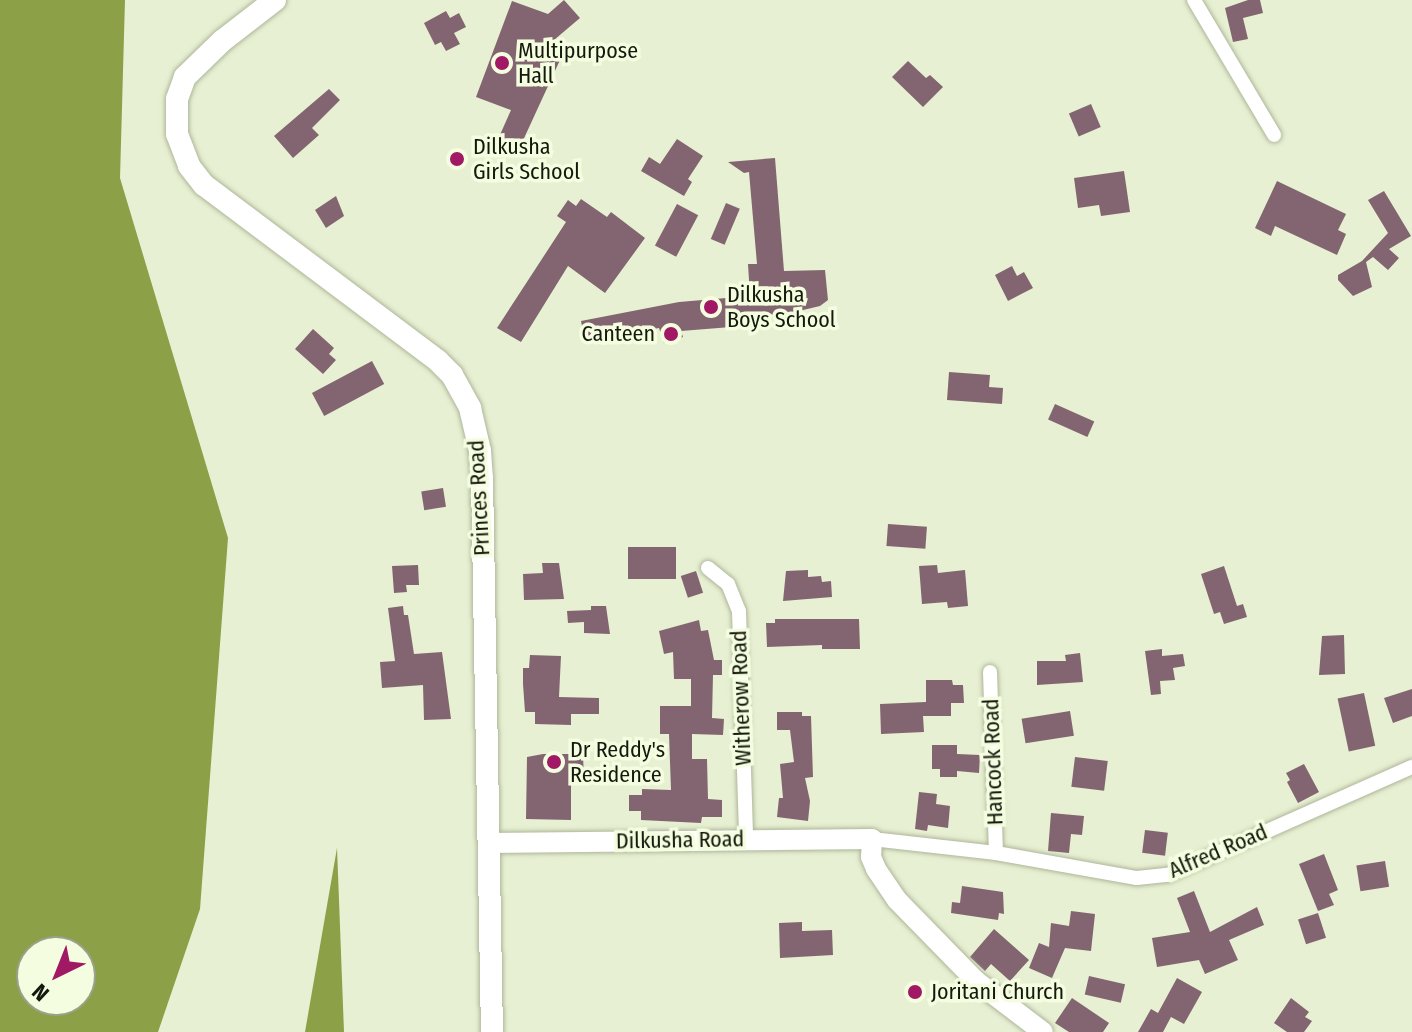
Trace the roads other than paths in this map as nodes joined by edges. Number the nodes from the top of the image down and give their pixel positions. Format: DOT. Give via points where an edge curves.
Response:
graph roads {
  1 [pos="275,0"];
  2 [pos="1194,0"];
  3 [pos="1274,135"];
  4 [pos="708,568"];
  5 [pos="990,672"];
  6 [pos="1412,767"];
  7 [pos="746,839"];
  8 [pos="872,839"];
  9 [pos="488,843"];
  10 [pos="996,853"];
  11 [pos="492,1032"];
  12 [pos="1043,1032"];
  1 -- 9 [label="main road, Princes Road" via="185,77 177,99 177,134 189,166 204,185 438,361 467,398 482,478"];
  2 -- 3 [label="street"];
  4 -- 7 [label="street, Witherow Road" via="728,584 739,611"];
  5 -- 10 [label="street, Hancock Road"];
  6 -- 10 [label="street, Alfred Road" via="1168,875 1137,878"];
  7 -- 8 [label="street, Dilkusha Road"];
  7 -- 9 [label="street, Dilkusha Road"];
  8 -- 10 [label="street, Alfred Road"];
  8 -- 12 [label="street" via="871,857 897,900 976,981"];
  9 -- 11 [label="main road, Princes Road"];
}
